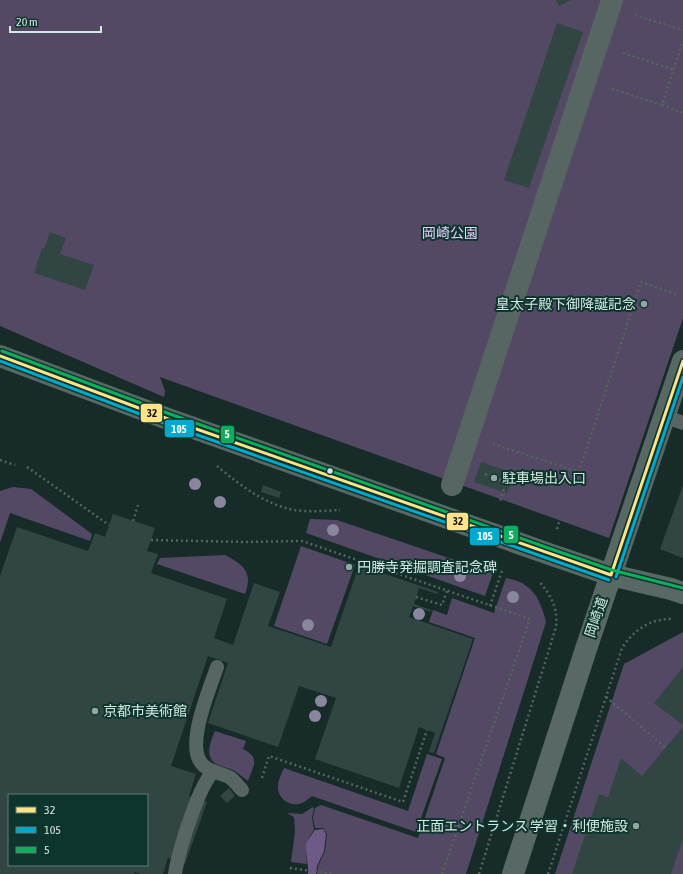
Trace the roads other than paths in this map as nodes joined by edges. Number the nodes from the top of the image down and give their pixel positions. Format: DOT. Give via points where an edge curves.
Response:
graph roads {
  1 [pos="611,3"];
  2 [pos="0,356"];
  3 [pos="683,361"];
  4 [pos="674,420"];
  5 [pos="452,485"];
  6 [pos="611,575"];
  7 [pos="683,593"];
  8 [pos="217,667"];
  9 [pos="213,771"];
  10 [pos="242,790"];
  11 [pos="175,874"];
  12 [pos="513,874"];
  1 -- 5 [label="street"];
  2 -- 6 [label="street" via="168,420"];
  3 -- 4 [label="street, 岡崎道"];
  4 -- 6 [label="street, 岡崎道"];
  6 -- 7 [label="street"];
  6 -- 12 [label="street, 岡崎道"];
  8 -- 9 [label="lane" via="197,729 195,746 198,760 204,767"];
  9 -- 10 [label="lane" via="230,778"];
  9 -- 11 [label="lane" via="198,799 176,861"];
}
